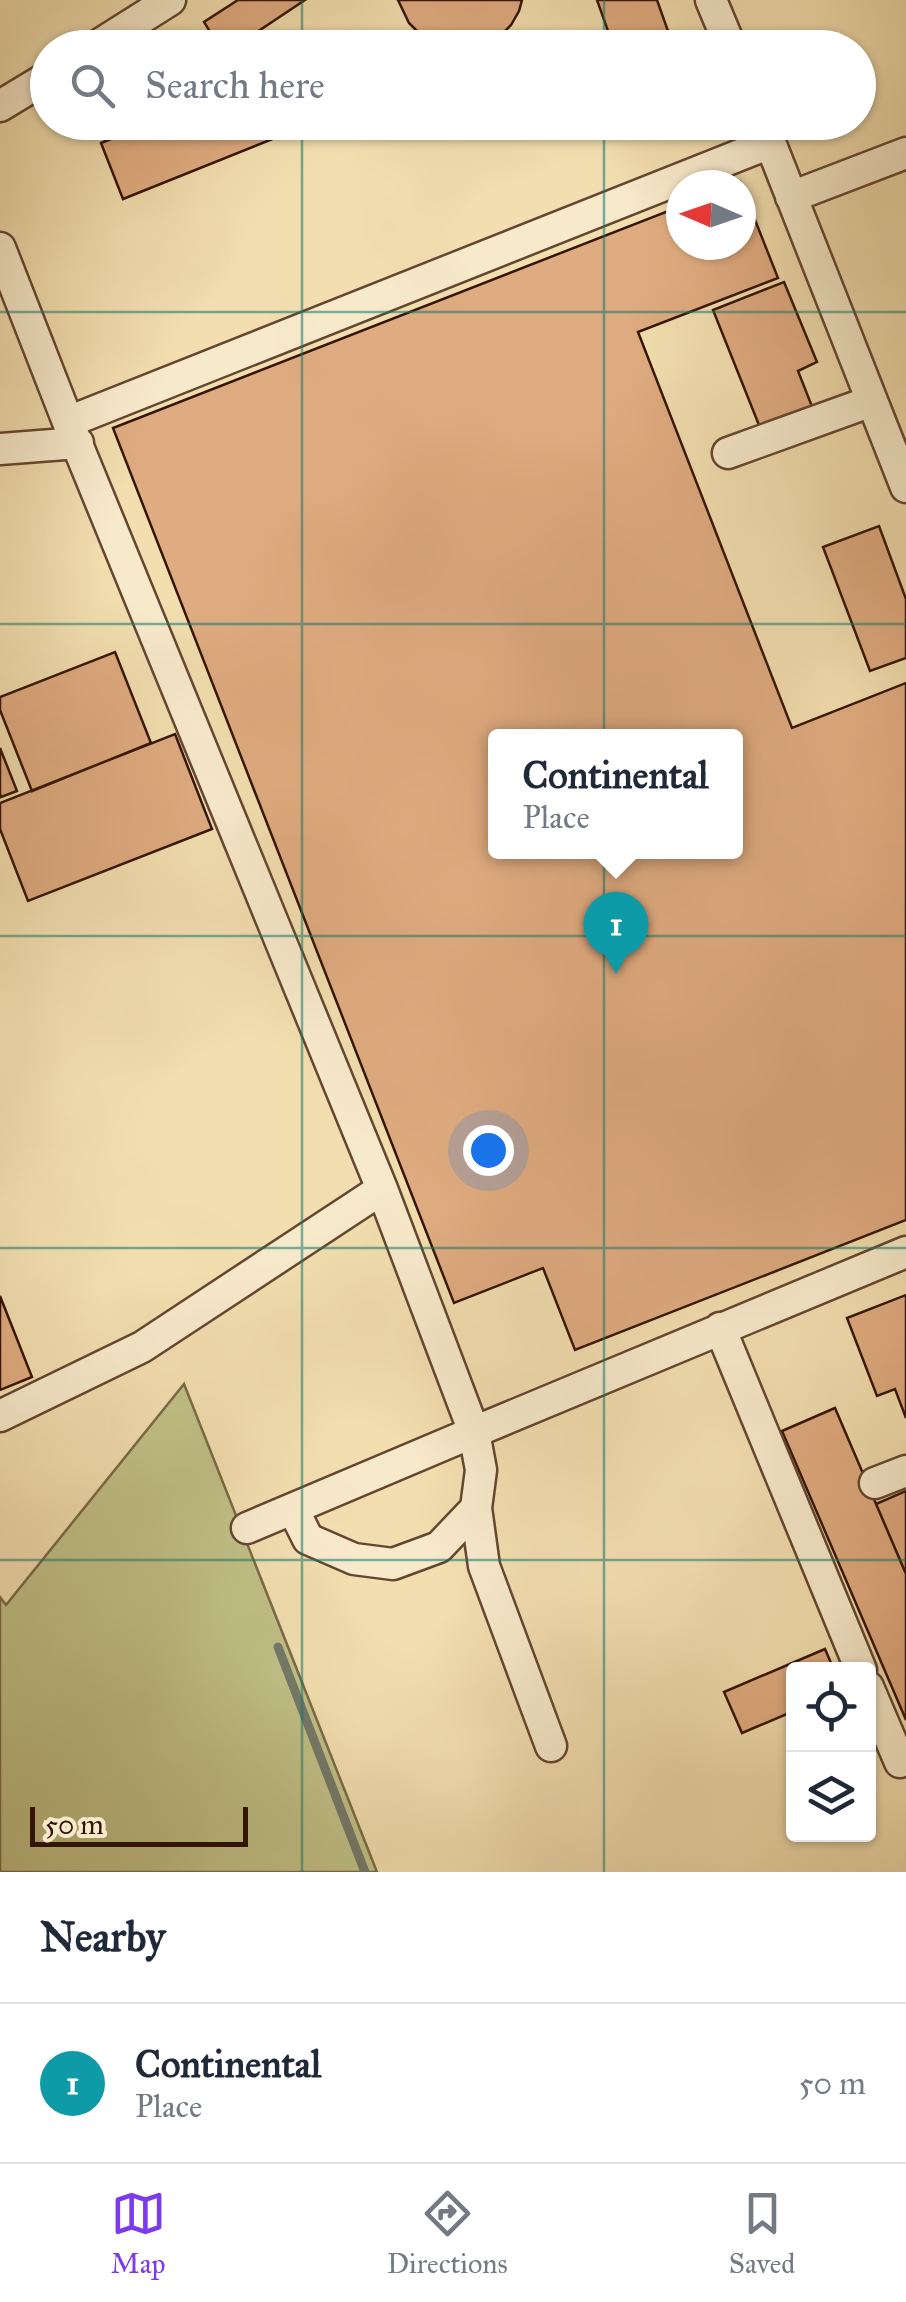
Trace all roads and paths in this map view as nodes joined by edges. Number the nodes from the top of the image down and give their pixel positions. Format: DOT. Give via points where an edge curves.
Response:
graph roads {
  1 [pos="170,0"];
  2 [pos="711,0"];
  3 [pos="122,30"];
  4 [pos="724,30"];
  5 [pos="30,88"];
  6 [pos="0,106"];
  7 [pos="750,140"];
  8 [pos="769,140"];
  9 [pos="906,152"];
  10 [pos="792,197"];
  11 [pos="0,248"];
  12 [pos="872,400"];
  13 [pos="73,432"];
  14 [pos="0,449"];
  15 [pos="728,452"];
  16 [pos="906,487"];
  17 [pos="382,1189"];
  18 [pos="906,1252"];
  19 [pos="720,1328"];
  20 [pos="0,1416"];
  21 [pos="474,1432"];
  22 [pos="906,1471"];
  23 [pos="875,1483"];
  24 [pos="476,1508"];
  25 [pos="293,1509"];
  26 [pos="247,1528"];
  27 [pos="858,1662"];
  28 [pos="876,1706"];
  29 [pos="550,1746"];
  30 [pos="906,1759"];
  1 -- 3 [label="lane"];
  2 -- 4 [label="lane"];
  5 -- 6 [label="lane"];
  7 -- 13 [label="lane"];
  8 -- 10 [label="lane"];
  9 -- 10 [label="lane"];
  10 -- 12 [label="lane"];
  11 -- 13 [label="lane"];
  12 -- 15 [label="lane"];
  12 -- 16 [label="lane"];
  13 -- 14 [label="lane"];
  13 -- 17 [label="lane"];
  17 -- 20 [label="lane" via="142,1347"];
  17 -- 21 [label="lane"];
  18 -- 19 [label="lane"];
  19 -- 21 [label="lane"];
  19 -- 27 [label="lane"];
  21 -- 24 [label="lane" via="481,1470"];
  21 -- 25 [label="lane"];
  22 -- 23 [label="lane"];
  24 -- 25 [label="lane" via="439,1547 393,1564 354,1559 308,1539"];
  24 -- 29 [label="lane" via="484,1566"];
  25 -- 26 [label="lane"];
  28 -- 30 [label="lane" via="900,1762"];
}
